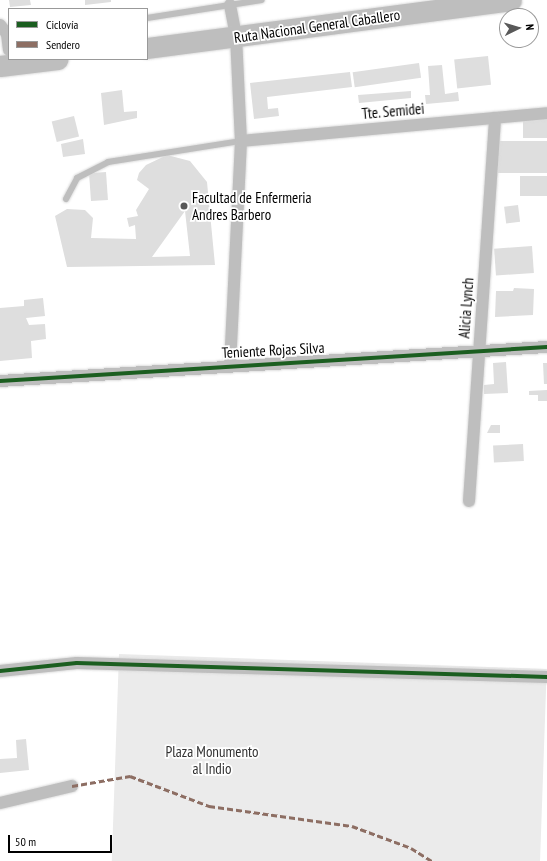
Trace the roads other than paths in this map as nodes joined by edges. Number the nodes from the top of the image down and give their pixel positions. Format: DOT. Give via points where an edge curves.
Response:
graph roads {
  1 [pos="258,0"];
  2 [pos="262,0"];
  3 [pos="511,0"];
  4 [pos="230,5"];
  5 [pos="148,18"];
  6 [pos="4,32"];
  7 [pos="236,36"];
  8 [pos="148,48"];
  9 [pos="7,60"];
  10 [pos="547,113"];
  11 [pos="495,118"];
  12 [pos="241,141"];
  13 [pos="66,199"];
  14 [pos="547,347"];
  15 [pos="479,350"];
  16 [pos="230,364"];
  17 [pos="0,381"];
  18 [pos="468,501"];
  19 [pos="0,671"];
  20 [pos="547,677"];
  21 [pos="72,786"];
  22 [pos="0,802"];
  1 -- 2 [label="lane"];
  1 -- 4 [label="lane"];
  3 -- 7 [label="highway, Ruta Nacional General Caballero"];
  4 -- 5 [label="lane"];
  4 -- 7 [label="street"];
  6 -- 9 [label="street"];
  7 -- 8 [label="highway, Ruta Nacional General Caballero"];
  7 -- 12 [label="street"];
  10 -- 11 [label="street, Tte. Semidei"];
  11 -- 12 [label="street, Tte. Semidei"];
  11 -- 15 [label="street, Alicia Lynch"];
  12 -- 13 [label="lane" via="108,162 77,178"];
  12 -- 16 [label="street"];
  14 -- 15 [label="street, Teniente Rojas Silva"];
  15 -- 16 [label="street, Teniente Rojas Silva"];
  15 -- 18 [label="street, Alicia Lynch"];
  16 -- 17 [label="street, Teniente Rojas Silva"];
  19 -- 20 [label="street" via="77,663"];
  21 -- 22 [label="street"];
}
